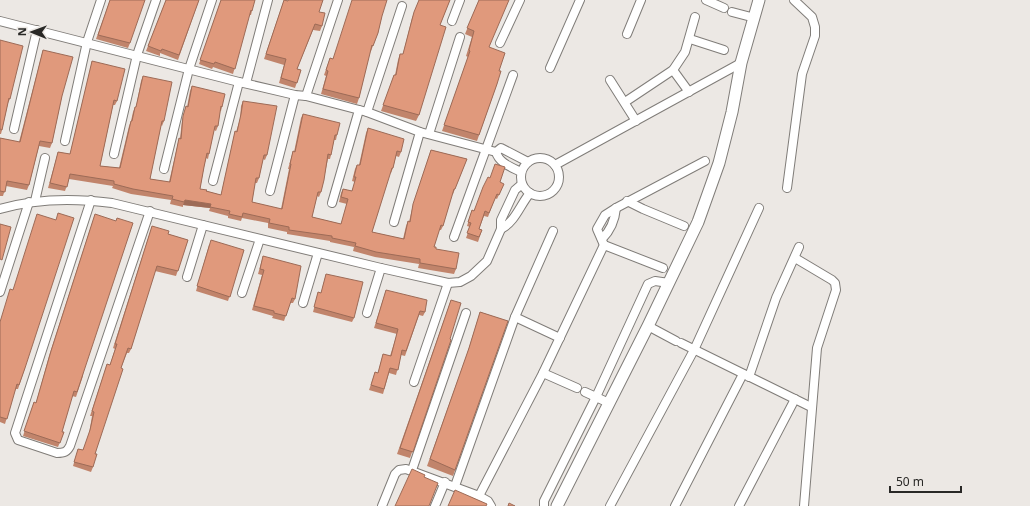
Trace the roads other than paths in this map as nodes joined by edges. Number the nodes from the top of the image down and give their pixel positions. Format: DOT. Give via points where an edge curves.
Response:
graph roads {
  1 [pos="101,0"];
  2 [pos="156,0"];
  3 [pos="212,0"];
  4 [pos="268,0"];
  5 [pos="338,0"];
  6 [pos="460,0"];
  7 [pos="520,0"];
  8 [pos="580,0"];
  9 [pos="641,0"];
  10 [pos="706,0"];
  11 [pos="759,0"];
  12 [pos="794,0"];
  13 [pos="402,6"];
  14 [pos="724,8"];
  15 [pos="732,12"];
  16 [pos="695,17"];
  17 [pos="755,18"];
  18 [pos="452,20"];
  19 [pos="0,21"];
  20 [pos="38,30"];
  21 [pos="627,34"];
  22 [pos="460,37"];
  23 [pos="690,38"];
  24 [pos="87,42"];
  25 [pos="500,44"];
  26 [pos="724,50"];
  27 [pos="137,55"];
  28 [pos="741,63"];
  29 [pos="550,68"];
  30 [pos="189,69"];
  31 [pos="673,70"];
  32 [pos="513,75"];
  33 [pos="610,80"];
  34 [pos="243,82"];
  35 [pos="689,92"];
  36 [pos="295,95"];
  37 [pos="306,96"];
  38 [pos="625,102"];
  39 [pos="363,111"];
  40 [pos="636,121"];
  41 [pos="14,130"];
  42 [pos="420,132"];
  43 [pos="429,134"];
  44 [pos="65,141"];
  45 [pos="492,150"];
  46 [pos="114,154"];
  47 [pos="45,158"];
  48 [pos="705,161"];
  49 [pos="528,162"];
  50 [pos="555,165"];
  51 [pos="164,169"];
  52 [pos="521,172"];
  53 [pos="213,181"];
  54 [pos="522,184"];
  55 [pos="787,188"];
  56 [pos="270,191"];
  57 [pos="530,193"];
  58 [pos="91,200"];
  59 [pos="627,201"];
  60 [pos="32,202"];
  61 [pos="332,203"];
  62 [pos="759,208"];
  63 [pos="0,209"];
  64 [pos="150,211"];
  65 [pos="394,222"];
  66 [pos="203,225"];
  67 [pos="684,226"];
  68 [pos="501,229"];
  69 [pos="553,231"];
  70 [pos="454,237"];
  71 [pos="260,239"];
  72 [pos="603,242"];
  73 [pos="799,248"];
  74 [pos="318,253"];
  75 [pos="795,258"];
  76 [pos="381,268"];
  77 [pos="663,268"];
  78 [pos="187,277"];
  79 [pos="448,282"];
  80 [pos="669,284"];
  81 [pos="0,292"];
  82 [pos="242,293"];
  83 [pos="303,303"];
  84 [pos="367,313"];
  85 [pos="466,313"];
  86 [pos="514,317"];
  87 [pos="652,329"];
  88 [pos="560,338"];
  89 [pos="694,350"];
  90 [pos="543,373"];
  91 [pos="746,375"];
  92 [pos="414,382"];
  93 [pos="577,388"];
  94 [pos="585,392"];
  95 [pos="596,397"];
  96 [pos="795,399"];
  97 [pos="609,403"];
  98 [pos="811,407"];
  99 [pos="412,470"];
  100 [pos="445,482"];
  101 [pos="455,486"];
  102 [pos="479,496"];
  103 [pos="382,506"];
  104 [pos="435,506"];
  105 [pos="491,506"];
  106 [pos="544,506"];
  107 [pos="558,506"];
  108 [pos="610,506"];
  109 [pos="675,506"];
  110 [pos="739,506"];
  111 [pos="804,506"];
  1 -- 24 [label="street"];
  2 -- 27 [label="street"];
  3 -- 30 [label="street"];
  4 -- 34 [label="street"];
  5 -- 37 [label="street"];
  6 -- 18 [label="street"];
  7 -- 25 [label="street"];
  8 -- 29 [label="street"];
  9 -- 21 [label="street"];
  10 -- 14 [label="street"];
  11 -- 17 [label="street"];
  12 -- 55 [label="street" via="812,17 816,27 802,74"];
  13 -- 39 [label="street"];
  15 -- 17 [label="street"];
  16 -- 23 [label="street"];
  17 -- 28 [label="street"];
  19 -- 20 [label="street"];
  20 -- 24 [label="street"];
  20 -- 41 [label="street"];
  22 -- 43 [label="street"];
  23 -- 26 [label="street"];
  23 -- 31 [label="street" via="685,52"];
  24 -- 27 [label="street"];
  24 -- 44 [label="street"];
  27 -- 30 [label="street"];
  27 -- 46 [label="street"];
  28 -- 35 [label="street"];
  28 -- 80 [label="street" via="719,163 698,222"];
  30 -- 34 [label="street"];
  30 -- 51 [label="street"];
  31 -- 35 [label="street"];
  31 -- 38 [label="street"];
  32 -- 45 [label="street"];
  33 -- 38 [label="street"];
  34 -- 36 [label="street"];
  34 -- 53 [label="street"];
  35 -- 40 [label="street"];
  36 -- 37 [label="street"];
  36 -- 56 [label="street"];
  37 -- 39 [label="street"];
  38 -- 40 [label="street"];
  39 -- 42 [label="street"];
  39 -- 61 [label="street"];
  40 -- 50 [label="street"];
  42 -- 43 [label="street"];
  42 -- 65 [label="street"];
  43 -- 45 [label="street"];
  45 -- 49 [label="street" via="501,148"];
  45 -- 52 [label="street" via="497,158"];
  45 -- 70 [label="street"];
  47 -- 60 [label="street"];
  48 -- 59 [label="street"];
  49 -- 50 [label="street" via="545,158"];
  49 -- 52 [label="street"];
  50 -- 57 [label="street" via="558,177 554,189 543,196"];
  52 -- 54 [label="street"];
  54 -- 57 [label="street"];
  54 -- 68 [label="street" via="516,190 501,220"];
  57 -- 68 [label="street" via="522,202 510,225"];
  58 -- 60 [label="street"];
  58 -- 64 [label="street"];
  58 -- 64 [label="street" via="15,433 18,440 57,453 63,453 70,446"];
  59 -- 67 [label="street"];
  59 -- 72 [label="street" via="605,215 599,224 598,233"];
  60 -- 63 [label="street"];
  60 -- 81 [label="street"];
  62 -- 89 [label="street"];
  64 -- 66 [label="street"];
  66 -- 71 [label="street"];
  66 -- 78 [label="street"];
  68 -- 79 [label="street" via="487,261 479,270 460,282"];
  69 -- 86 [label="street"];
  71 -- 74 [label="street"];
  71 -- 82 [label="street"];
  72 -- 77 [label="street"];
  72 -- 88 [label="street"];
  73 -- 75 [label="street"];
  74 -- 76 [label="street"];
  74 -- 83 [label="street"];
  75 -- 91 [label="street" via="776,298"];
  75 -- 98 [label="street" via="835,284 817,348"];
  76 -- 79 [label="street"];
  76 -- 84 [label="street"];
  79 -- 92 [label="street"];
  80 -- 87 [label="street"];
  80 -- 95 [label="street" via="655,281 648,284"];
  85 -- 99 [label="street"];
  86 -- 88 [label="street"];
  86 -- 101 [label="street"];
  87 -- 89 [label="street"];
  87 -- 97 [label="street"];
  88 -- 90 [label="street"];
  89 -- 91 [label="street"];
  89 -- 108 [label="street"];
  90 -- 93 [label="street"];
  90 -- 102 [label="street"];
  91 -- 96 [label="street"];
  91 -- 109 [label="street"];
  94 -- 95 [label="street"];
  95 -- 97 [label="street"];
  95 -- 106 [label="street" via="544,501"];
  96 -- 98 [label="street"];
  96 -- 110 [label="street"];
  97 -- 107 [label="street"];
  98 -- 111 [label="street"];
  99 -- 100 [label="street"];
  99 -- 103 [label="street" via="399,470 395,474"];
  100 -- 101 [label="street"];
  100 -- 104 [label="street"];
  101 -- 102 [label="street"];
  102 -- 105 [label="street"];
}
